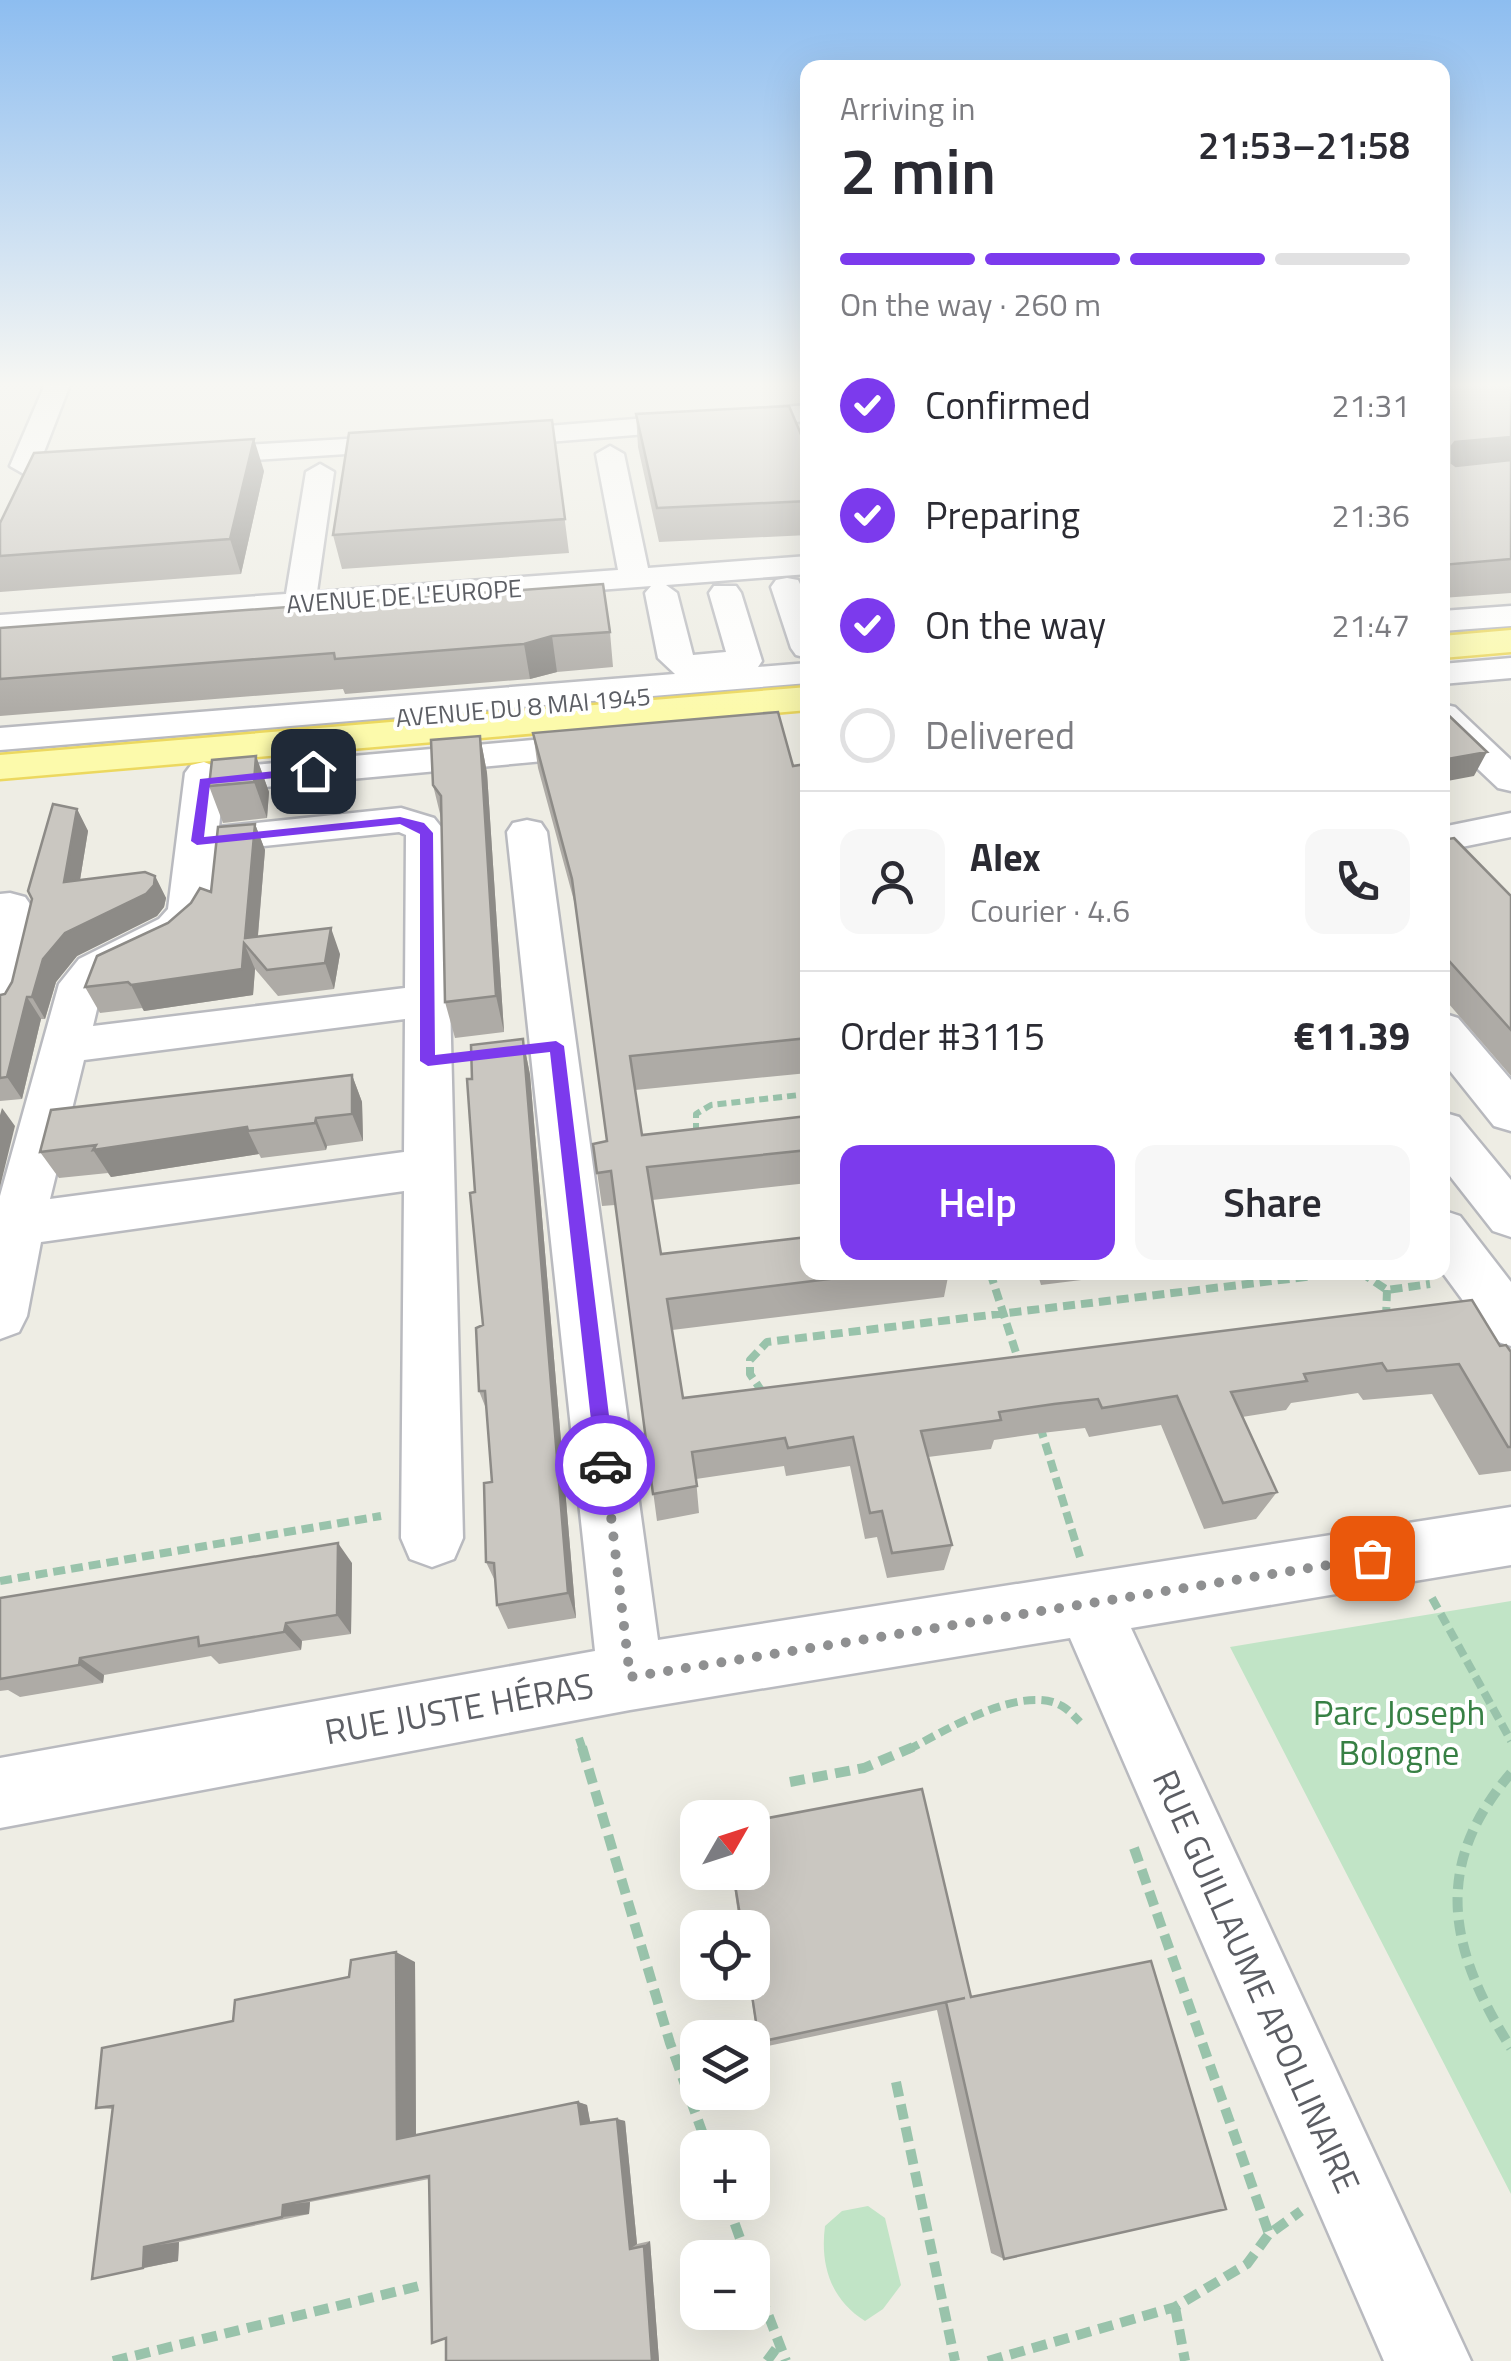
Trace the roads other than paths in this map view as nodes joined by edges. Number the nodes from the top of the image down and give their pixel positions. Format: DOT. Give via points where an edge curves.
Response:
graph roads {
  1 [pos="317,492"];
  2 [pos="621,492"];
  3 [pos="797,576"];
  4 [pos="648,586"];
  5 [pos="725,593"];
  6 [pos="300,603"];
  7 [pos="1450,623"];
  8 [pos="0,625"];
  9 [pos="1450,633"];
  10 [pos="1510,641"];
  11 [pos="1450,645"];
  12 [pos="1450,654"];
  13 [pos="800,657"];
  14 [pos="744,661"];
  15 [pos="1450,670"];
  16 [pos="800,675"];
  17 [pos="800,685"];
  18 [pos="800,699"];
  19 [pos="800,711"];
  20 [pos="1450,723"];
  21 [pos="586,730"];
  22 [pos="0,739"];
  23 [pos="0,750"];
  24 [pos="202,764"];
  25 [pos="0,767"];
  26 [pos="0,778"];
  27 [pos="1511,780"];
  28 [pos="1511,826"];
  29 [pos="527,832"];
  30 [pos="1450,837"];
  31 [pos="197,841"];
  32 [pos="0,908"];
  33 [pos="428,1001"];
  34 [pos="0,1004"];
  35 [pos="1450,1040"];
  36 [pos="64,1046"];
  37 [pos="1511,1112"];
  38 [pos="1450,1140"];
  39 [pos="429,1168"];
  40 [pos="1511,1216"];
  41 [pos="18,1224"];
  42 [pos="1450,1241"];
  43 [pos="0,1316"];
  44 [pos="1511,1324"];
  45 [pos="432,1523"];
  46 [pos="1511,1536"];
  47 [pos="1086,1602"];
  48 [pos="630,1677"];
  49 [pos="0,1793"];
  50 [pos="1428,2361"];
  1 -- 6 [label="street"];
  2 -- 4 [label="street"];
  3 -- 4 [label="street, AVENUE DE L'EUROPE"];
  4 -- 6 [label="street, AVENUE DE L'EUROPE"];
  4 -- 14 [label="street" via="675,658 686,666"];
  5 -- 14 [label="street"];
  6 -- 8 [label="street, AVENUE DE L'EUROPE"];
  7 -- 10 [label="street"];
  9 -- 10 [label="main road"];
  10 -- 11 [label="main road"];
  10 -- 12 [label="street"];
  10 -- 15 [label="street"];
  13 -- 14 [label="street"];
  16 -- 22 [label="street"];
  17 -- 23 [label="main road, AVENUE DU 8 MAI 1945"];
  18 -- 21 [label="main road, AVENUE DU 8 MAI 1945"];
  19 -- 21 [label="street"];
  20 -- 27 [label="street"];
  21 -- 24 [label="main road, AVENUE DU 8 MAI 1945"];
  24 -- 25 [label="main road, AVENUE DU 8 MAI 1945"];
  24 -- 26 [label="street"];
  24 -- 31 [label="street"];
  28 -- 30 [label="street"];
  29 -- 48 [label="street" via="538,1048"];
  31 -- 33 [label="street" via="400,820 420,826 426,833"];
  31 -- 36 [label="street" via="188,912 174,929 94,970 81,984"];
  32 -- 34 [label="street" via="10,907 20,920"];
  33 -- 36 [label="street"];
  33 -- 39 [label="street" via="446,1059"];
  35 -- 37 [label="street"];
  36 -- 41 [label="street"];
  38 -- 40 [label="street"];
  39 -- 41 [label="street"];
  39 -- 45 [label="street"];
  41 -- 43 [label="street"];
  42 -- 44 [label="street"];
  46 -- 47 [label="street, RUE JUSTE HÉRAS"];
  47 -- 48 [label="street, RUE JUSTE HÉRAS"];
  47 -- 50 [label="street, RUE GUILLAUME APOLLINAIRE"];
  48 -- 49 [label="street, RUE JUSTE HÉRAS"];
}
